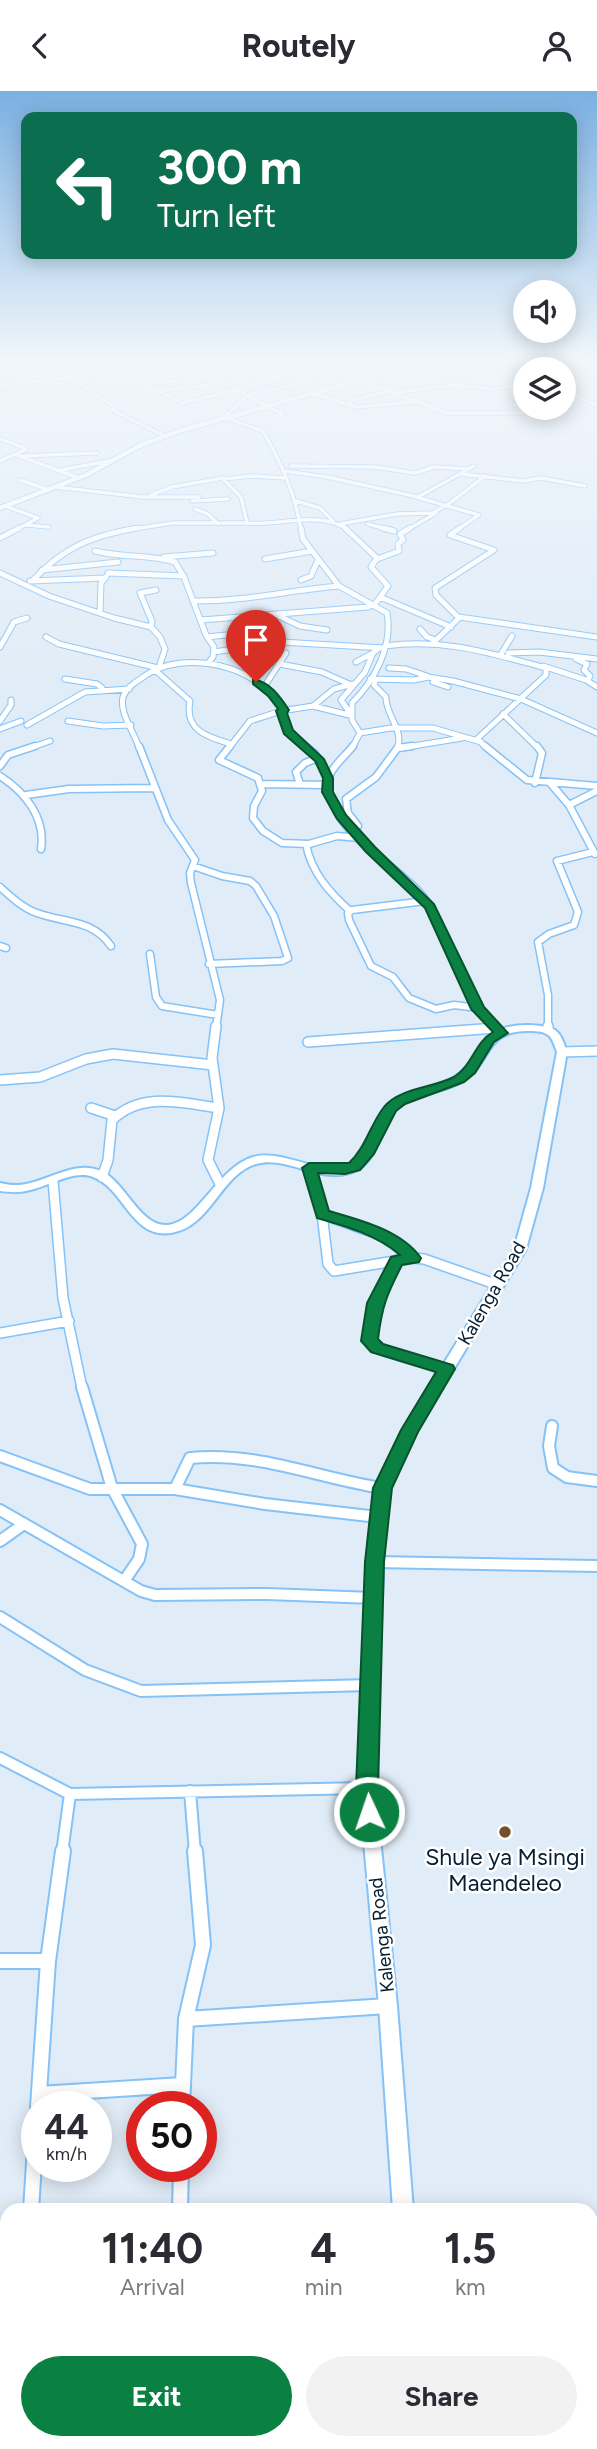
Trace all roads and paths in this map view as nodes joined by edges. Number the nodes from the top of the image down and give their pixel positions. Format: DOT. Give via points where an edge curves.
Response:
graph roads {
  1 [pos="56,470"];
  2 [pos="94,470"];
  3 [pos="308,470"];
  4 [pos="390,470"];
  5 [pos="426,470"];
  6 [pos="468,470"];
  7 [pos="284,472"];
  8 [pos="460,474"];
  9 [pos="485,476"];
  10 [pos="78,478"];
  11 [pos="223,478"];
  12 [pos="20,480"];
  13 [pos="585,486"];
  14 [pos="55,487"];
  15 [pos="49,490"];
  16 [pos="144,497"];
  17 [pos="199,497"];
  18 [pos="416,497"];
  19 [pos="228,499"];
  20 [pos="296,501"];
  21 [pos="445,506"];
  22 [pos="3,507"];
  23 [pos="195,509"];
  24 [pos="438,512"];
  25 [pos="402,514"];
  26 [pos="337,522"];
  27 [pos="360,522"];
  28 [pos="247,523"];
  29 [pos="300,523"];
  30 [pos="218,524"];
  31 [pos="25,525"];
  32 [pos="49,527"];
  33 [pos="394,531"];
  34 [pos="0,538"];
  35 [pos="96,551"];
  36 [pos="312,551"];
  37 [pos="212,553"];
  38 [pos="127,557"];
  39 [pos="159,557"];
  40 [pos="265,559"];
  41 [pos="377,559"];
  42 [pos="318,560"];
  43 [pos="118,562"];
  44 [pos="42,569"];
  45 [pos="0,573"];
  46 [pos="106,575"];
  47 [pos="184,576"];
  48 [pos="16,580"];
  49 [pos="301,580"];
  50 [pos="32,581"];
  51 [pos="339,586"];
  52 [pos="156,590"];
  53 [pos="359,597"];
  54 [pos="379,597"];
  55 [pos="193,601"];
  56 [pos="375,604"];
  57 [pos="227,607"];
  58 [pos="100,612"];
  59 [pos="273,614"];
  60 [pos="458,617"];
  61 [pos="27,618"];
  62 [pos="204,620"];
  63 [pos="151,627"];
  64 [pos="451,627"];
  65 [pos="420,629"];
  66 [pos="327,630"];
  67 [pos="245,633"];
  68 [pos="512,636"];
  69 [pos="46,637"];
  70 [pos="207,637"];
  71 [pos="597,637"];
  72 [pos="434,642"];
  73 [pos="0,647"];
  74 [pos="383,647"];
  75 [pos="214,652"];
  76 [pos="286,653"];
  77 [pos="373,653"];
  78 [pos="498,654"];
  79 [pos="568,655"];
  80 [pos="597,658"];
  81 [pos="356,662"];
  82 [pos="208,663"];
  83 [pos="402,663"];
  84 [pos="279,664"];
  85 [pos="543,666"];
  86 [pos="157,668"];
  87 [pos="389,668"];
  88 [pos="428,677"];
  89 [pos="375,679"];
  90 [pos="417,679"];
  91 [pos="65,680"];
  92 [pos="588,681"];
  93 [pos="351,684"];
  94 [pos="597,685"];
  95 [pos="264,687"];
  96 [pos="448,687"];
  97 [pos="103,689"];
  98 [pos="129,689"];
  99 [pos="521,699"];
  100 [pos="0,706"];
  101 [pos="313,706"];
  102 [pos="283,711"];
  103 [pos="351,714"];
  104 [pos="503,714"];
  105 [pos="0,720"];
  106 [pos="68,721"];
  107 [pos="131,725"];
  108 [pos="397,728"];
  109 [pos="0,729"];
  110 [pos="360,733"];
  111 [pos="597,733"];
  112 [pos="462,738"];
  113 [pos="50,741"];
  114 [pos="481,742"];
  115 [pos="231,744"];
  116 [pos="398,748"];
  117 [pos="318,758"];
  118 [pos="0,766"];
  119 [pos="0,776"];
  120 [pos="328,781"];
  121 [pos="535,783"];
  122 [pos="262,784"];
  123 [pos="300,784"];
  124 [pos="551,784"];
  125 [pos="155,788"];
  126 [pos="597,789"];
  127 [pos="26,795"];
  128 [pos="569,805"];
  129 [pos="353,830"];
  130 [pos="359,838"];
  131 [pos="306,844"];
  132 [pos="41,849"];
  133 [pos="595,853"];
  134 [pos="193,866"];
  135 [pos="0,887"];
  136 [pos="425,901"];
  137 [pos="350,911"];
  138 [pos="111,946"];
  139 [pos="150,954"];
  140 [pos="209,964"];
  141 [pos="478,1009"];
  142 [pos="218,1016"];
  143 [pos="498,1030"];
  144 [pos="548,1030"];
  145 [pos="308,1042"];
  146 [pos="597,1051"];
  147 [pos="562,1052"];
  148 [pos="213,1065"];
  149 [pos="0,1080"];
  150 [pos="91,1108"];
  151 [pos="219,1108"];
  152 [pos="115,1116"];
  153 [pos="309,1168"];
  154 [pos="102,1177"];
  155 [pos="53,1181"];
  156 [pos="220,1184"];
  157 [pos="0,1187"];
  158 [pos="322,1214"];
  159 [pos="413,1258"];
  160 [pos="397,1260"];
  161 [pos="498,1285"];
  162 [pos="69,1321"];
  163 [pos="0,1333"];
  164 [pos="447,1369"];
  165 [pos="552,1426"];
  166 [pos="0,1456"];
  167 [pos="597,1481"];
  168 [pos="383,1488"];
  169 [pos="112,1489"];
  170 [pos="175,1489"];
  171 [pos="0,1510"];
  172 [pos="378,1517"];
  173 [pos="24,1524"];
  174 [pos="0,1541"];
  175 [pos="375,1562"];
  176 [pos="597,1566"];
  177 [pos="124,1581"];
  178 [pos="373,1598"];
  179 [pos="0,1617"];
  180 [pos="370,1685"];
  181 [pos="0,1759"];
  182 [pos="367,1789"];
  183 [pos="190,1791"];
  184 [pos="70,1794"];
  185 [pos="48,1961"];
  186 [pos="0,1962"];
  187 [pos="388,2006"];
  188 [pos="186,2019"];
  189 [pos="182,2085"];
  190 [pos="39,2091"];
  191 [pos="182,2091"];
  192 [pos="112,2093"];
  193 [pos="33,2182"];
  194 [pos="181,2182"];
  195 [pos="31,2203"];
  196 [pos="180,2203"];
  197 [pos="402,2203"];
  1 -- 10 [label="street"];
  2 -- 10 [label="street"];
  3 -- 7 [label="street"];
  4 -- 5 [label="street"];
  6 -- 8 [label="street"];
  7 -- 11 [label="street"];
  7 -- 18 [label="street"];
  7 -- 20 [label="street"];
  8 -- 9 [label="street"];
  8 -- 18 [label="street"];
  9 -- 13 [label="street" via="526,482 541,478"];
  9 -- 21 [label="street"];
  10 -- 14 [label="street"];
  11 -- 16 [label="street"];
  11 -- 28 [label="street" via="241,498"];
  12 -- 15 [label="street"];
  14 -- 15 [label="street"];
  14 -- 16 [label="street"];
  15 -- 22 [label="street"];
  16 -- 17 [label="street"];
  16 -- 19 [label="street"];
  18 -- 21 [label="street"];
  18 -- 25 [label="street"];
  20 -- 26 [label="street" via="320,508"];
  20 -- 29 [label="street"];
  21 -- 24 [label="street"];
  21 -- 60 [label="street" via="479,516 451,537 494,550 435,588 436,595"];
  22 -- 31 [label="street" via="38,517"];
  23 -- 30 [label="street"];
  24 -- 25 [label="street"];
  24 -- 41 [label="street" via="400,534 399,551"];
  25 -- 27 [label="street"];
  26 -- 27 [label="street"];
  26 -- 29 [label="street"];
  26 -- 41 [label="street"];
  27 -- 33 [label="street"];
  28 -- 29 [label="street"];
  28 -- 30 [label="street"];
  29 -- 36 [label="street" via="302,537"];
  30 -- 44 [label="street" via="115,533 65,552"];
  31 -- 32 [label="street"];
  31 -- 34 [label="street"];
  35 -- 38 [label="street"];
  36 -- 40 [label="street"];
  36 -- 42 [label="street"];
  37 -- 39 [label="street"];
  38 -- 39 [label="street"];
  38 -- 43 [label="street"];
  39 -- 47 [label="street" via="175,562"];
  41 -- 54 [label="street" via="371,567 388,586"];
  42 -- 49 [label="street" via="312,576"];
  42 -- 51 [label="street"];
  43 -- 44 [label="street"];
  43 -- 46 [label="street"];
  44 -- 50 [label="street"];
  45 -- 48 [label="street"];
  46 -- 47 [label="street"];
  46 -- 50 [label="street"];
  46 -- 58 [label="street"];
  47 -- 55 [label="street"];
  48 -- 50 [label="street"];
  48 -- 58 [label="street"];
  51 -- 53 [label="street"];
  51 -- 57 [label="street" via="283,591"];
  52 -- 63 [label="street" via="139,593"];
  53 -- 54 [label="street"];
  53 -- 56 [label="street"];
  54 -- 56 [label="street"];
  54 -- 64 [label="street"];
  55 -- 57 [label="street"];
  55 -- 62 [label="street"];
  56 -- 59 [label="street"];
  56 -- 74 [label="street" via="388,615 390,630"];
  57 -- 62 [label="street"];
  58 -- 63 [label="street"];
  59 -- 62 [label="street"];
  59 -- 66 [label="street" via="300,626"];
  60 -- 64 [label="street"];
  60 -- 71 [label="street"];
  61 -- 73 [label="street" via="14,622"];
  62 -- 70 [label="street"];
  63 -- 86 [label="street" via="165,649"];
  64 -- 72 [label="street"];
  65 -- 72 [label="street"];
  67 -- 70 [label="street"];
  68 -- 78 [label="street"];
  69 -- 86 [label="street"];
  70 -- 75 [label="street"];
  72 -- 74 [label="street"];
  72 -- 78 [label="street"];
  74 -- 75 [label="street" via="283,642"];
  74 -- 77 [label="street"];
  74 -- 89 [label="street"];
  75 -- 82 [label="street"];
  76 -- 84 [label="street"];
  77 -- 81 [label="street"];
  77 -- 93 [label="street" via="365,672"];
  78 -- 79 [label="street"];
  78 -- 85 [label="street"];
  79 -- 80 [label="street"];
  79 -- 92 [label="street" via="587,664 583,670 590,676"];
  82 -- 86 [label="street"];
  82 -- 95 [label="street"];
  83 -- 87 [label="street"];
  84 -- 93 [label="street" via="322,672"];
  84 -- 95 [label="street"];
  85 -- 92 [label="street"];
  85 -- 99 [label="street" via="546,675"];
  86 -- 98 [label="street"];
  86 -- 115 [label="street" via="190,701 188,717 196,731"];
  87 -- 88 [label="street"];
  87 -- 89 [label="street"];
  88 -- 90 [label="street"];
  88 -- 99 [label="street"];
  89 -- 90 [label="street"];
  89 -- 103 [label="street" via="352,703"];
  89 -- 108 [label="street"];
  90 -- 96 [label="street"];
  91 -- 97 [label="street"];
  92 -- 94 [label="street"];
  93 -- 101 [label="street" via="334,689"];
  93 -- 103 [label="street" via="341,700"];
  95 -- 102 [label="street"];
  97 -- 98 [label="street"];
  97 -- 109 [label="street" via="80,694 39,721"];
  98 -- 107 [label="street" via="123,708"];
  99 -- 104 [label="street"];
  99 -- 111 [label="street"];
  100 -- 105 [label="street" via="10,703"];
  101 -- 102 [label="street"];
  101 -- 103 [label="street"];
  102 -- 115 [label="street" via="250,721"];
  102 -- 117 [label="street" via="288,732"];
  103 -- 110 [label="street"];
  104 -- 114 [label="street" via="478,736"];
  104 -- 121 [label="street" via="542,753"];
  106 -- 107 [label="street"];
  107 -- 125 [label="street"];
  108 -- 110 [label="street"];
  108 -- 112 [label="street" via="443,730"];
  108 -- 116 [label="street"];
  110 -- 120 [label="street" via="358,743 340,760"];
  112 -- 114 [label="street"];
  112 -- 116 [label="street"];
  113 -- 118 [label="street" via="8,755"];
  114 -- 121 [label="street"];
  115 -- 122 [label="street" via="220,762 253,775"];
  116 -- 129 [label="street" via="376,777 346,799 348,813 358,826"];
  117 -- 120 [label="street"];
  117 -- 123 [label="street" via="296,772"];
  119 -- 127 [label="street"];
  120 -- 123 [label="street"];
  120 -- 129 [label="street" via="338,811"];
  121 -- 124 [label="street"];
  122 -- 123 [label="street"];
  122 -- 131 [label="street" via="253,812 259,826 278,842"];
  124 -- 126 [label="street"];
  124 -- 128 [label="street"];
  125 -- 127 [label="street" via="69,789"];
  125 -- 134 [label="street"];
  126 -- 128 [label="street"];
  127 -- 132 [label="street" via="43,831"];
  128 -- 133 [label="street"];
  129 -- 130 [label="street"];
  130 -- 131 [label="street" via="337,836"];
  130 -- 136 [label="street"];
  131 -- 137 [label="street" via="314,868"];
  133 -- 144 [label="street" via="557,861 578,912 574,925 538,942 548,995"];
  134 -- 140 [label="street" via="191,883"];
  134 -- 140 [label="street" via="258,887 288,958"];
  135 -- 138 [label="street" via="34,912 86,925"];
  136 -- 137 [label="street"];
  136 -- 141 [label="street"];
  137 -- 141 [label="street" via="352,930 371,966 393,977 409,998 436,1009 454,1005"];
  139 -- 142 [label="street" via="156,997 162,1006"];
  140 -- 142 [label="street" via="220,1000"];
  141 -- 143 [label="street"];
  142 -- 148 [label="street"];
  143 -- 144 [label="main road"];
  143 -- 145 [label="street"];
  143 -- 153 [label="main road" via="459,1079 390,1108 366,1154 354,1166 345,1170"];
  144 -- 147 [label="main road" via="556,1035"];
  146 -- 147 [label="street"];
  147 -- 161 [label="main road, Kalenga Road" via="530,1218 520,1249"];
  148 -- 149 [label="street" via="113,1054 40,1077"];
  148 -- 151 [label="street"];
  150 -- 152 [label="street"];
  151 -- 152 [label="street" via="147,1100"];
  151 -- 156 [label="street" via="208,1160"];
  152 -- 154 [label="street"];
  153 -- 156 [label="main road" via="273,1158 255,1160"];
  153 -- 158 [label="street"];
  154 -- 155 [label="main road" via="87,1171"];
  154 -- 156 [label="main road" via="149,1224 160,1229 181,1226"];
  155 -- 157 [label="main road" via="26,1189"];
  155 -- 162 [label="street" via="55,1241"];
  158 -- 159 [label="street" via="396,1243"];
  158 -- 160 [label="street" via="328,1264 334,1271"];
  159 -- 160 [label="street"];
  159 -- 161 [label="street"];
  160 -- 164 [label="street" via="375,1303 370,1341 377,1348"];
  161 -- 164 [label="main road, Kalenga Road"];
  162 -- 163 [label="street"];
  162 -- 169 [label="street"];
  164 -- 168 [label="main road, Kalenga Road" via="410,1430"];
  165 -- 167 [label="street" via="553,1468 567,1477"];
  166 -- 169 [label="street" via="78,1486"];
  168 -- 170 [label="street" via="216,1456 190,1458"];
  168 -- 172 [label="main road, Kalenga Road"];
  169 -- 170 [label="street"];
  169 -- 177 [label="street" via="142,1544 140,1558"];
  170 -- 172 [label="street"];
  171 -- 173 [label="street"];
  172 -- 175 [label="main road, Kalenga Road"];
  173 -- 174 [label="street"];
  173 -- 177 [label="street"];
  175 -- 176 [label="street"];
  175 -- 178 [label="main road, Kalenga Road"];
  177 -- 178 [label="street" via="155,1595"];
  178 -- 180 [label="main road, Kalenga Road"];
  179 -- 180 [label="street" via="115,1685 141,1691"];
  180 -- 182 [label="main road, Kalenga Road"];
  181 -- 184 [label="street"];
  182 -- 183 [label="street"];
  182 -- 187 [label="main road, Kalenga Road"];
  183 -- 184 [label="street"];
  183 -- 188 [label="street" via="203,1945"];
  184 -- 185 [label="street"];
  185 -- 186 [label="street"];
  185 -- 190 [label="street"];
  187 -- 188 [label="street"];
  187 -- 197 [label="main road, Kalenga Road"];
  188 -- 189 [label="street"];
  189 -- 191 [label="street"];
  189 -- 192 [label="street"];
  193 -- 195 [label="street"];
  194 -- 196 [label="street"];
}
